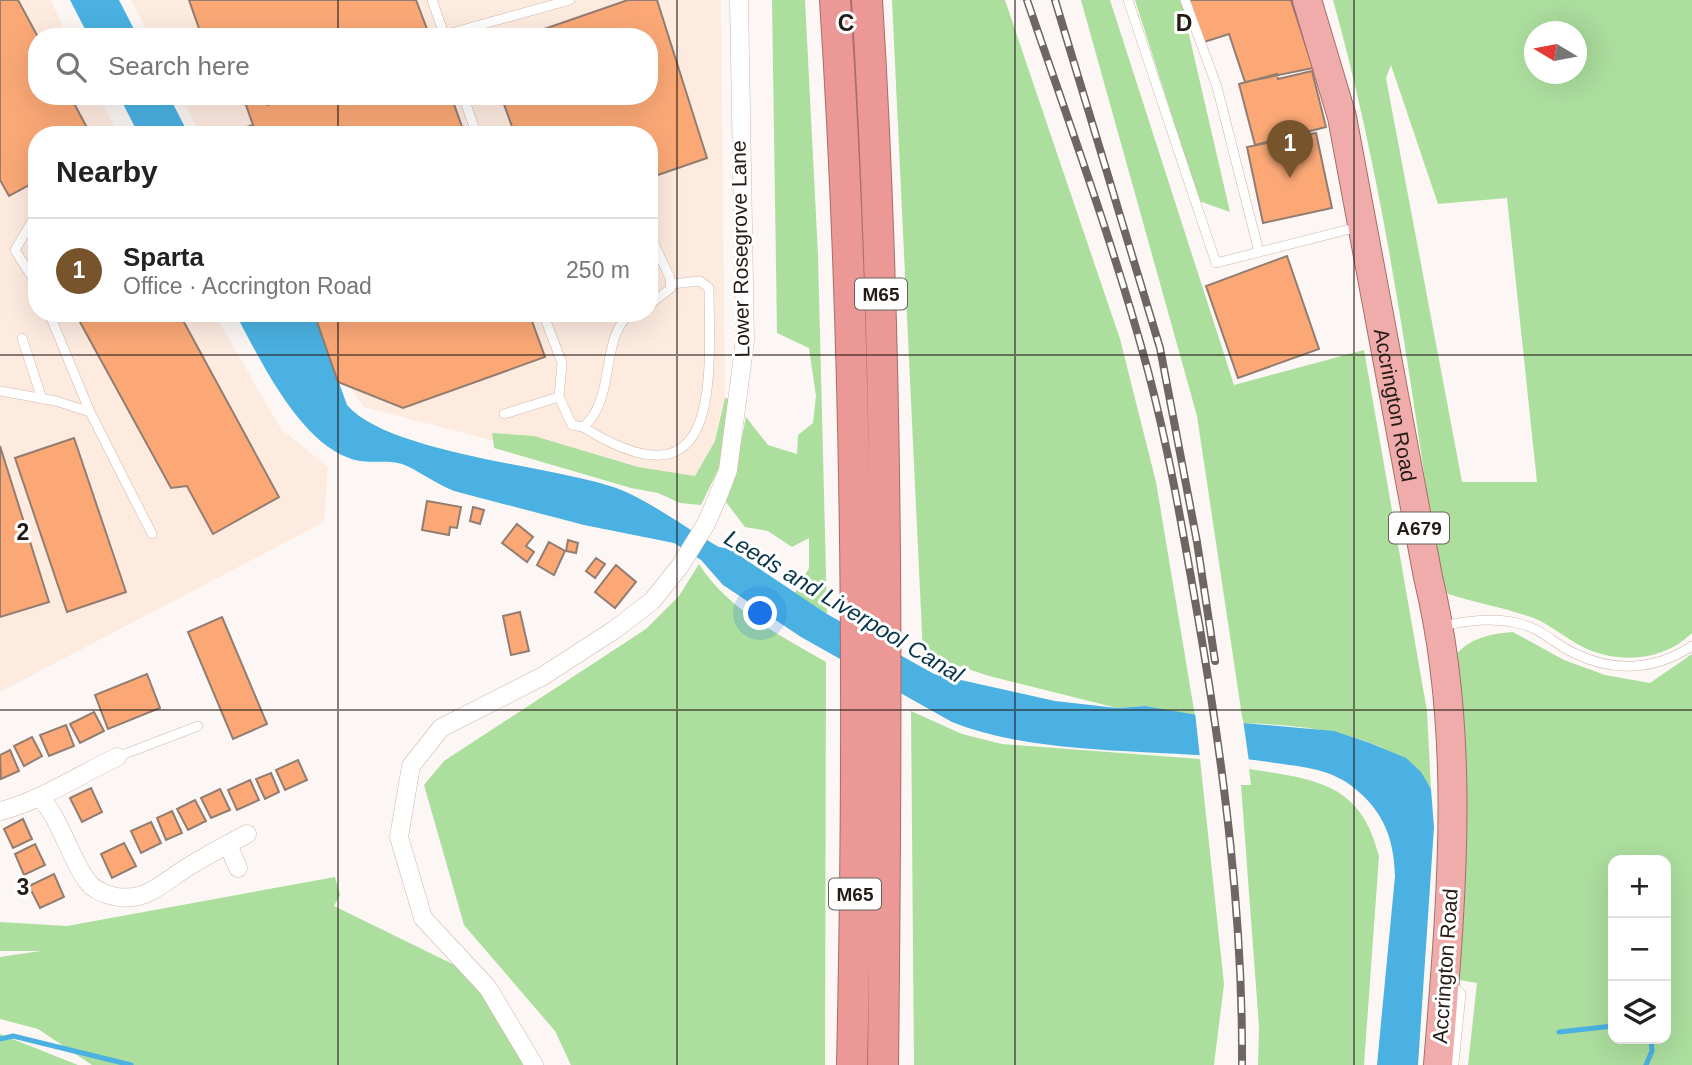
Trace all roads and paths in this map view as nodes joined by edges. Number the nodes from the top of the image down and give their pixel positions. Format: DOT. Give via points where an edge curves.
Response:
graph roads {
  1 [pos="432,0"];
  2 [pos="570,0"];
  3 [pos="738,0"];
  4 [pos="835,0"];
  5 [pos="867,0"];
  6 [pos="1128,0"];
  7 [pos="1185,0"];
  8 [pos="1307,0"];
  9 [pos="442,28"];
  10 [pos="473,28"];
  11 [pos="466,105"];
  12 [pos="474,126"];
  13 [pos="1363,226"];
  14 [pos="28,228"];
  15 [pos="1259,252"];
  16 [pos="658,254"];
  17 [pos="28,271"];
  18 [pos="671,284"];
  19 [pos="658,300"];
  20 [pos="53,322"];
  21 [pos="546,322"];
  22 [pos="624,322"];
  23 [pos="22,338"];
  24 [pos="0,391"];
  25 [pos="559,397"];
  26 [pos="42,399"];
  27 [pos="90,412"];
  28 [pos="504,414"];
  29 [pos="583,427"];
  30 [pos="152,534"];
  31 [pos="1440,626"];
  32 [pos="1692,646"];
  33 [pos="198,726"];
  34 [pos="117,757"];
  35 [pos="40,797"];
  36 [pos="0,811"];
  37 [pos="247,834"];
  38 [pos="228,844"];
  39 [pos="238,868"];
  40 [pos="1445,978"];
  41 [pos="534,1065"];
  42 [pos="852,1065"];
  43 [pos="883,1065"];
  44 [pos="1438,1065"];
  45 [pos="1451,1065"];
  1 -- 9 [label="lane"];
  2 -- 10 [label="lane"];
  3 -- 41 [label="street, Lower Rosegrove Lane" via="745,340 729,470 706,524 652,601 543,677 441,728 411,766 399,837 423,918 488,988"];
  4 -- 42 [label="highway, M65" via="847,183 856,582"];
  5 -- 43 [label="highway, M65" via="878,179 887,588"];
  6 -- 15 [label="lane" via="1216,263"];
  7 -- 15 [label="lane" via="1217,87"];
  8 -- 13 [label="highway, Accrington Road / A679" via="1342,117"];
  11 -- 12 [label="lane"];
  13 -- 15 [label="lane"];
  13 -- 31 [label="highway, Accrington Road / A679"];
  14 -- 17 [label="lane" via="15,250"];
  16 -- 18 [label="lane"];
  18 -- 19 [label="lane"];
  18 -- 29 [label="lane" via="700,281 709,288 706,401 694,438 667,453 650,455 614,446"];
  20 -- 27 [label="lane"];
  21 -- 25 [label="lane" via="562,363"];
  22 -- 29 [label="lane" via="613,346 599,406"];
  23 -- 26 [label="lane"];
  24 -- 26 [label="lane"];
  25 -- 28 [label="lane"];
  25 -- 29 [label="lane" via="572,425"];
  26 -- 27 [label="lane"];
  27 -- 30 [label="lane"];
  31 -- 32 [label="lane" via="1483,619 1518,623 1547,633 1573,653 1607,665 1639,667 1672,659"];
  31 -- 40 [label="highway, Accrington Road / A679" via="1454,792"];
  33 -- 34 [label="lane"];
  34 -- 35 [label="street"];
  35 -- 36 [label="street"];
  35 -- 38 [label="street" via="54,812 89,883 117,898 150,894"];
  37 -- 38 [label="street"];
  38 -- 39 [label="street"];
  40 -- 44 [label="highway, Accrington Road / A679"];
  40 -- 45 [label="lane" via="1461,994"];
}
